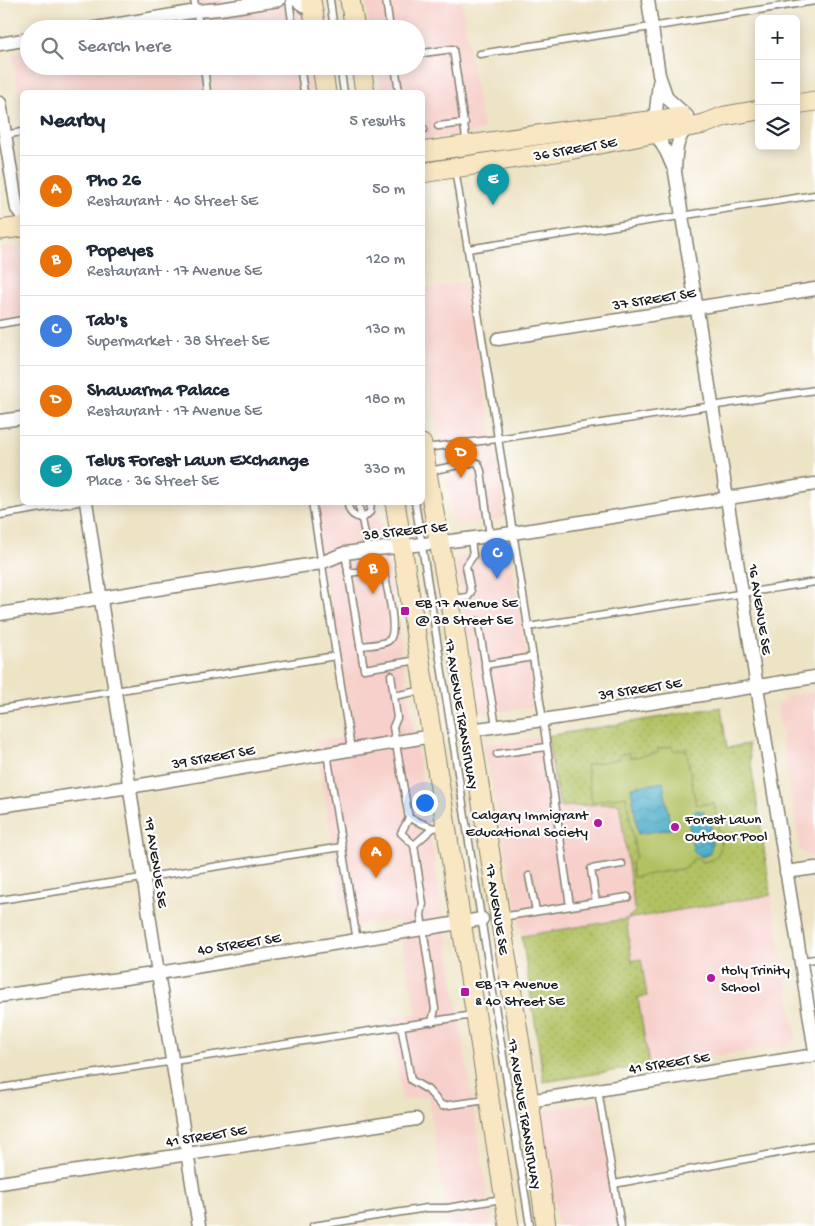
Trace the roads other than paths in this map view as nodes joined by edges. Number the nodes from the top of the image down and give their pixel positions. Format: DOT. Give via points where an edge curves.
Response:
graph roads {
  1 [pos="279,0"];
  2 [pos="289,0"];
  3 [pos="296,0"];
  4 [pos="330,0"];
  5 [pos="350,0"];
  6 [pos="386,0"];
  7 [pos="648,0"];
  8 [pos="815,1"];
  9 [pos="195,5"];
  10 [pos="313,13"];
  11 [pos="129,20"];
  12 [pos="198,20"];
  13 [pos="292,20"];
  14 [pos="333,20"];
  15 [pos="353,20"];
  16 [pos="389,20"];
  17 [pos="652,27"];
  18 [pos="20,41"];
  19 [pos="0,44"];
  20 [pos="425,53"];
  21 [pos="480,54"];
  22 [pos="205,75"];
  23 [pos="301,75"];
  24 [pos="323,75"];
  25 [pos="341,75"];
  26 [pos="362,75"];
  27 [pos="396,75"];
  28 [pos="660,75"];
  29 [pos="207,90"];
  30 [pos="304,90"];
  31 [pos="326,90"];
  32 [pos="344,90"];
  33 [pos="365,90"];
  34 [pos="399,90"];
  35 [pos="815,101"];
  36 [pos="0,102"];
  37 [pos="800,103"];
  38 [pos="755,111"];
  39 [pos="465,122"];
  40 [pos="687,122"];
  41 [pos="438,126"];
  42 [pos="654,127"];
  43 [pos="20,132"];
  44 [pos="3,135"];
  45 [pos="467,145"];
  46 [pos="425,152"];
  47 [pos="455,168"];
  48 [pos="675,172"];
  49 [pos="425,173"];
  50 [pos="815,195"];
  51 [pos="20,212"];
  52 [pos="682,216"];
  53 [pos="20,227"];
  54 [pos="0,230"];
  55 [pos="468,249"];
  56 [pos="815,289"];
  57 [pos="697,308"];
  58 [pos="20,320"];
  59 [pos="0,324"];
  60 [pos="498,339"];
  61 [pos="815,390"];
  62 [pos="712,405"];
  63 [pos="20,418"];
  64 [pos="0,421"];
  65 [pos="498,439"];
  66 [pos="425,446"];
  67 [pos="425,456"];
  68 [pos="428,471"];
  69 [pos="815,484"];
  70 [pos="727,498"];
  71 [pos="60,505"];
  72 [pos="86,505"];
  73 [pos="312,505"];
  74 [pos="348,505"];
  75 [pos="358,505"];
  76 [pos="371,505"];
  77 [pos="395,505"];
  78 [pos="417,505"];
  79 [pos="0,515"];
  80 [pos="362,520"];
  81 [pos="513,533"];
  82 [pos="490,536"];
  83 [pos="470,539"];
  84 [pos="431,543"];
  85 [pos="402,545"];
  86 [pos="368,550"];
  87 [pos="345,553"];
  88 [pos="321,563"];
  89 [pos="348,573"];
  90 [pos="815,582"];
  91 [pos="742,594"];
  92 [pos="100,598"];
  93 [pos="450,600"];
  94 [pos="0,614"];
  95 [pos="454,626"];
  96 [pos="528,628"];
  97 [pos="360,646"];
  98 [pos="336,656"];
  99 [pos="533,657"];
  100 [pos="420,659"];
  101 [pos="485,665"];
  102 [pos="391,675"];
  103 [pos="815,677"];
  104 [pos="757,686"];
  105 [pos="425,690"];
  106 [pos="114,691"];
  107 [pos="394,696"];
  108 [pos="0,709"];
  109 [pos="543,720"];
  110 [pos="496,726"];
  111 [pos="470,730"];
  112 [pos="432,736"];
  113 [pos="396,742"];
  114 [pos="546,747"];
  115 [pos="351,749"];
  116 [pos="327,752"];
  117 [pos="497,754"];
  118 [pos="129,787"];
  119 [pos="0,806"];
  120 [pos="409,818"];
  121 [pos="440,827"];
  122 [pos="414,845"];
  123 [pos="342,847"];
  124 [pos="622,864"];
  125 [pos="815,868"];
  126 [pos="786,872"];
  127 [pos="530,876"];
  128 [pos="143,877"];
  129 [pos="628,896"];
  130 [pos="0,900"];
  131 [pos="596,902"];
  132 [pos="570,906"];
  133 [pos="536,911"];
  134 [pos="491,918"];
  135 [pos="462,922"];
  136 [pos="423,929"];
  137 [pos="357,940"];
  138 [pos="815,959"];
  139 [pos="801,961"];
  140 [pos="158,973"];
  141 [pos="0,996"];
  142 [pos="476,1014"];
  143 [pos="432,1022"];
  144 [pos="401,1026"];
  145 [pos="815,1051"];
  146 [pos="815,1055"];
  147 [pos="172,1060"];
  148 [pos="0,1088"];
  149 [pos="598,1090"];
  150 [pos="489,1100"];
  151 [pos="529,1101"];
  152 [pos="416,1118"];
  153 [pos="815,1146"];
  154 [pos="187,1155"];
  155 [pos="0,1183"];
  156 [pos="614,1184"];
  157 [pos="505,1199"];
  158 [pos="199,1226"];
  159 [pos="313,1226"];
  160 [pos="509,1226"];
  161 [pos="530,1226"];
  162 [pos="546,1226"];
  163 [pos="621,1226"];
  1 -- 9 [label="street" via="220,9"];
  2 -- 13 [label="lane"];
  3 -- 10 [label="street"];
  4 -- 14 [label="lane"];
  5 -- 15 [label="main road"];
  6 -- 16 [label="lane"];
  7 -- 17 [label="street"];
  8 -- 17 [label="lane"];
  9 -- 11 [label="street"];
  9 -- 12 [label="lane"];
  17 -- 21 [label="lane"];
  17 -- 28 [label="street"];
  18 -- 19 [label="street"];
  20 -- 39 [label="lane" via="453,49"];
  22 -- 29 [label="lane"];
  23 -- 30 [label="lane"];
  24 -- 31 [label="main road"];
  25 -- 32 [label="lane"];
  26 -- 33 [label="main road"];
  27 -- 34 [label="lane"];
  28 -- 40 [label="street" via="667,98"];
  28 -- 42 [label="street"];
  35 -- 37 [label="main road"];
  36 -- 44 [label="street"];
  38 -- 40 [label="main road, 36 STREET SE" via="725,116 704,114"];
  39 -- 41 [label="lane"];
  39 -- 45 [label="lane"];
  40 -- 42 [label="main road, 36 STREET SE"];
  40 -- 48 [label="street, 16 AVENUE SE" via="676,150"];
  42 -- 45 [label="main road, 36 STREET SE"];
  42 -- 47 [label="main road, 36 STREET SE" via="568,150"];
  42 -- 48 [label="street, 16 AVENUE SE"];
  43 -- 44 [label="lane"];
  44 -- 51 [label="street"];
  45 -- 46 [label="main road, 36 STREET SE"];
  47 -- 49 [label="main road, 36 STREET SE"];
  47 -- 55 [label="lane"];
  48 -- 52 [label="street, 16 AVENUE SE"];
  50 -- 52 [label="lane"];
  52 -- 55 [label="lane"];
  52 -- 57 [label="street, 16 AVENUE SE"];
  53 -- 54 [label="main road"];
  55 -- 65 [label="lane"];
  56 -- 57 [label="street, 37 STREET SE"];
  57 -- 60 [label="street, 37 STREET SE"];
  57 -- 62 [label="street, 16 AVENUE SE"];
  58 -- 59 [label="lane"];
  61 -- 62 [label="lane"];
  62 -- 65 [label="lane"];
  62 -- 70 [label="street, 16 AVENUE SE"];
  63 -- 64 [label="street"];
  65 -- 66 [label="lane"];
  65 -- 81 [label="lane"];
  67 -- 68 [label="main road, 17 AVENUE SE"];
  68 -- 82 [label="lane" via="478,463"];
  68 -- 84 [label="main road, 17 AVENUE SE"];
  69 -- 70 [label="street, 38 STREET SE"];
  70 -- 81 [label="street, 38 STREET SE"];
  70 -- 91 [label="street, 16 AVENUE SE"];
  71 -- 79 [label="lane"];
  72 -- 92 [label="street, 19 AVENUE SE"];
  73 -- 88 [label="lane"];
  74 -- 80 [label="lane" via="351,513"];
  75 -- 80 [label="lane"];
  76 -- 80 [label="lane" via="370,512"];
  77 -- 85 [label="main road"];
  78 -- 84 [label="lane, 17 AVENUE TRANSITWAY"];
  80 -- 86 [label="lane"];
  81 -- 82 [label="street, 38 STREET SE"];
  81 -- 96 [label="lane"];
  82 -- 83 [label="street, 38 STREET SE"];
  83 -- 84 [label="street, 38 STREET SE"];
  83 -- 93 [label="lane" via="473,556 466,566 471,592 468,597"];
  84 -- 85 [label="street, 38 STREET SE"];
  84 -- 93 [label="main road, 17 AVENUE SE"];
  84 -- 134 [label="lane, 17 AVENUE TRANSITWAY"];
  85 -- 86 [label="street, 38 STREET SE"];
  85 -- 100 [label="main road"];
  86 -- 87 [label="street, 38 STREET SE"];
  87 -- 88 [label="street, 38 STREET SE"];
  87 -- 89 [label="lane"];
  88 -- 92 [label="street, 38 STREET SE"];
  88 -- 98 [label="lane"];
  89 -- 97 [label="lane"];
  89 -- 97 [label="lane" via="379,569 384,572 394,626 387,641"];
  90 -- 91 [label="lane"];
  91 -- 96 [label="lane"];
  91 -- 104 [label="street, 16 AVENUE SE"];
  92 -- 94 [label="street, 38 STREET SE"];
  92 -- 106 [label="street, 19 AVENUE SE"];
  93 -- 95 [label="main road, 17 AVENUE SE"];
  95 -- 101 [label="lane" via="478,621"];
  95 -- 111 [label="main road, 17 AVENUE SE"];
  96 -- 99 [label="lane"];
  97 -- 100 [label="lane" via="364,669"];
  98 -- 106 [label="lane"];
  98 -- 115 [label="lane"];
  99 -- 101 [label="lane"];
  99 -- 109 [label="lane"];
  100 -- 105 [label="main road"];
  101 -- 110 [label="lane"];
  102 -- 107 [label="lane"];
  103 -- 104 [label="street, 39 STREET SE"];
  104 -- 109 [label="street, 39 STREET SE"];
  104 -- 126 [label="street, 16 AVENUE SE"];
  105 -- 107 [label="lane"];
  105 -- 112 [label="main road"];
  106 -- 108 [label="lane"];
  106 -- 118 [label="street, 19 AVENUE SE"];
  107 -- 113 [label="lane"];
  109 -- 110 [label="street, 39 STREET SE"];
  109 -- 114 [label="lane"];
  110 -- 111 [label="street, 39 STREET SE"];
  111 -- 134 [label="main road, 17 AVENUE SE"];
  112 -- 113 [label="street, 39 STREET SE"];
  112 -- 121 [label="main road"];
  113 -- 115 [label="street, 39 STREET SE"];
  113 -- 120 [label="lane"];
  114 -- 117 [label="lane"];
  114 -- 132 [label="lane"];
  115 -- 116 [label="street, 39 STREET SE"];
  116 -- 118 [label="street, 39 STREET SE"];
  116 -- 123 [label="lane"];
  118 -- 119 [label="street, 39 STREET SE"];
  118 -- 128 [label="street, 19 AVENUE SE"];
  120 -- 121 [label="lane"];
  120 -- 122 [label="lane" via="401,833"];
  121 -- 122 [label="lane"];
  121 -- 135 [label="main road"];
  122 -- 136 [label="lane" via="423,904 420,915"];
  123 -- 128 [label="lane"];
  123 -- 137 [label="lane"];
  124 -- 131 [label="lane" via="591,869"];
  125 -- 126 [label="street"];
  126 -- 139 [label="street, 16 AVENUE SE"];
  127 -- 133 [label="lane"];
  128 -- 130 [label="lane"];
  128 -- 140 [label="street, 19 AVENUE SE"];
  129 -- 131 [label="lane, 40 STREET SE"];
  131 -- 132 [label="lane, 40 STREET SE"];
  132 -- 133 [label="lane, 40 STREET SE"];
  133 -- 134 [label="lane, 40 STREET SE"];
  134 -- 135 [label="street, 40 STREET SE"];
  134 -- 151 [label="main road, 17 AVENUE SE"];
  134 -- 161 [label="lane, 17 AVENUE TRANSITWAY"];
  135 -- 136 [label="street, 40 STREET SE"];
  135 -- 142 [label="main road"];
  136 -- 137 [label="street, 40 STREET SE"];
  136 -- 143 [label="lane" via="435,1009"];
  137 -- 140 [label="street, 40 STREET SE"];
  138 -- 139 [label="lane"];
  139 -- 145 [label="street, 16 AVENUE SE"];
  140 -- 141 [label="street, 40 STREET SE"];
  140 -- 147 [label="street, 19 AVENUE SE"];
  142 -- 143 [label="lane"];
  142 -- 150 [label="main road"];
  143 -- 144 [label="lane"];
  144 -- 147 [label="lane"];
  144 -- 150 [label="lane" via="411,1080 428,1090 442,1106"];
  146 -- 149 [label="street, 41 STREET SE"];
  147 -- 148 [label="lane"];
  147 -- 154 [label="street, 19 AVENUE SE"];
  149 -- 151 [label="street, 41 STREET SE"];
  149 -- 156 [label="lane"];
  150 -- 157 [label="main road"];
  151 -- 162 [label="main road, 17 AVENUE SE"];
  152 -- 154 [label="street, 41 STREET SE"];
  153 -- 156 [label="lane"];
  154 -- 155 [label="street, 41 STREET SE"];
  154 -- 158 [label="street, 19 AVENUE SE"];
  156 -- 163 [label="lane"];
  157 -- 159 [label="lane"];
  157 -- 160 [label="main road"];
}
